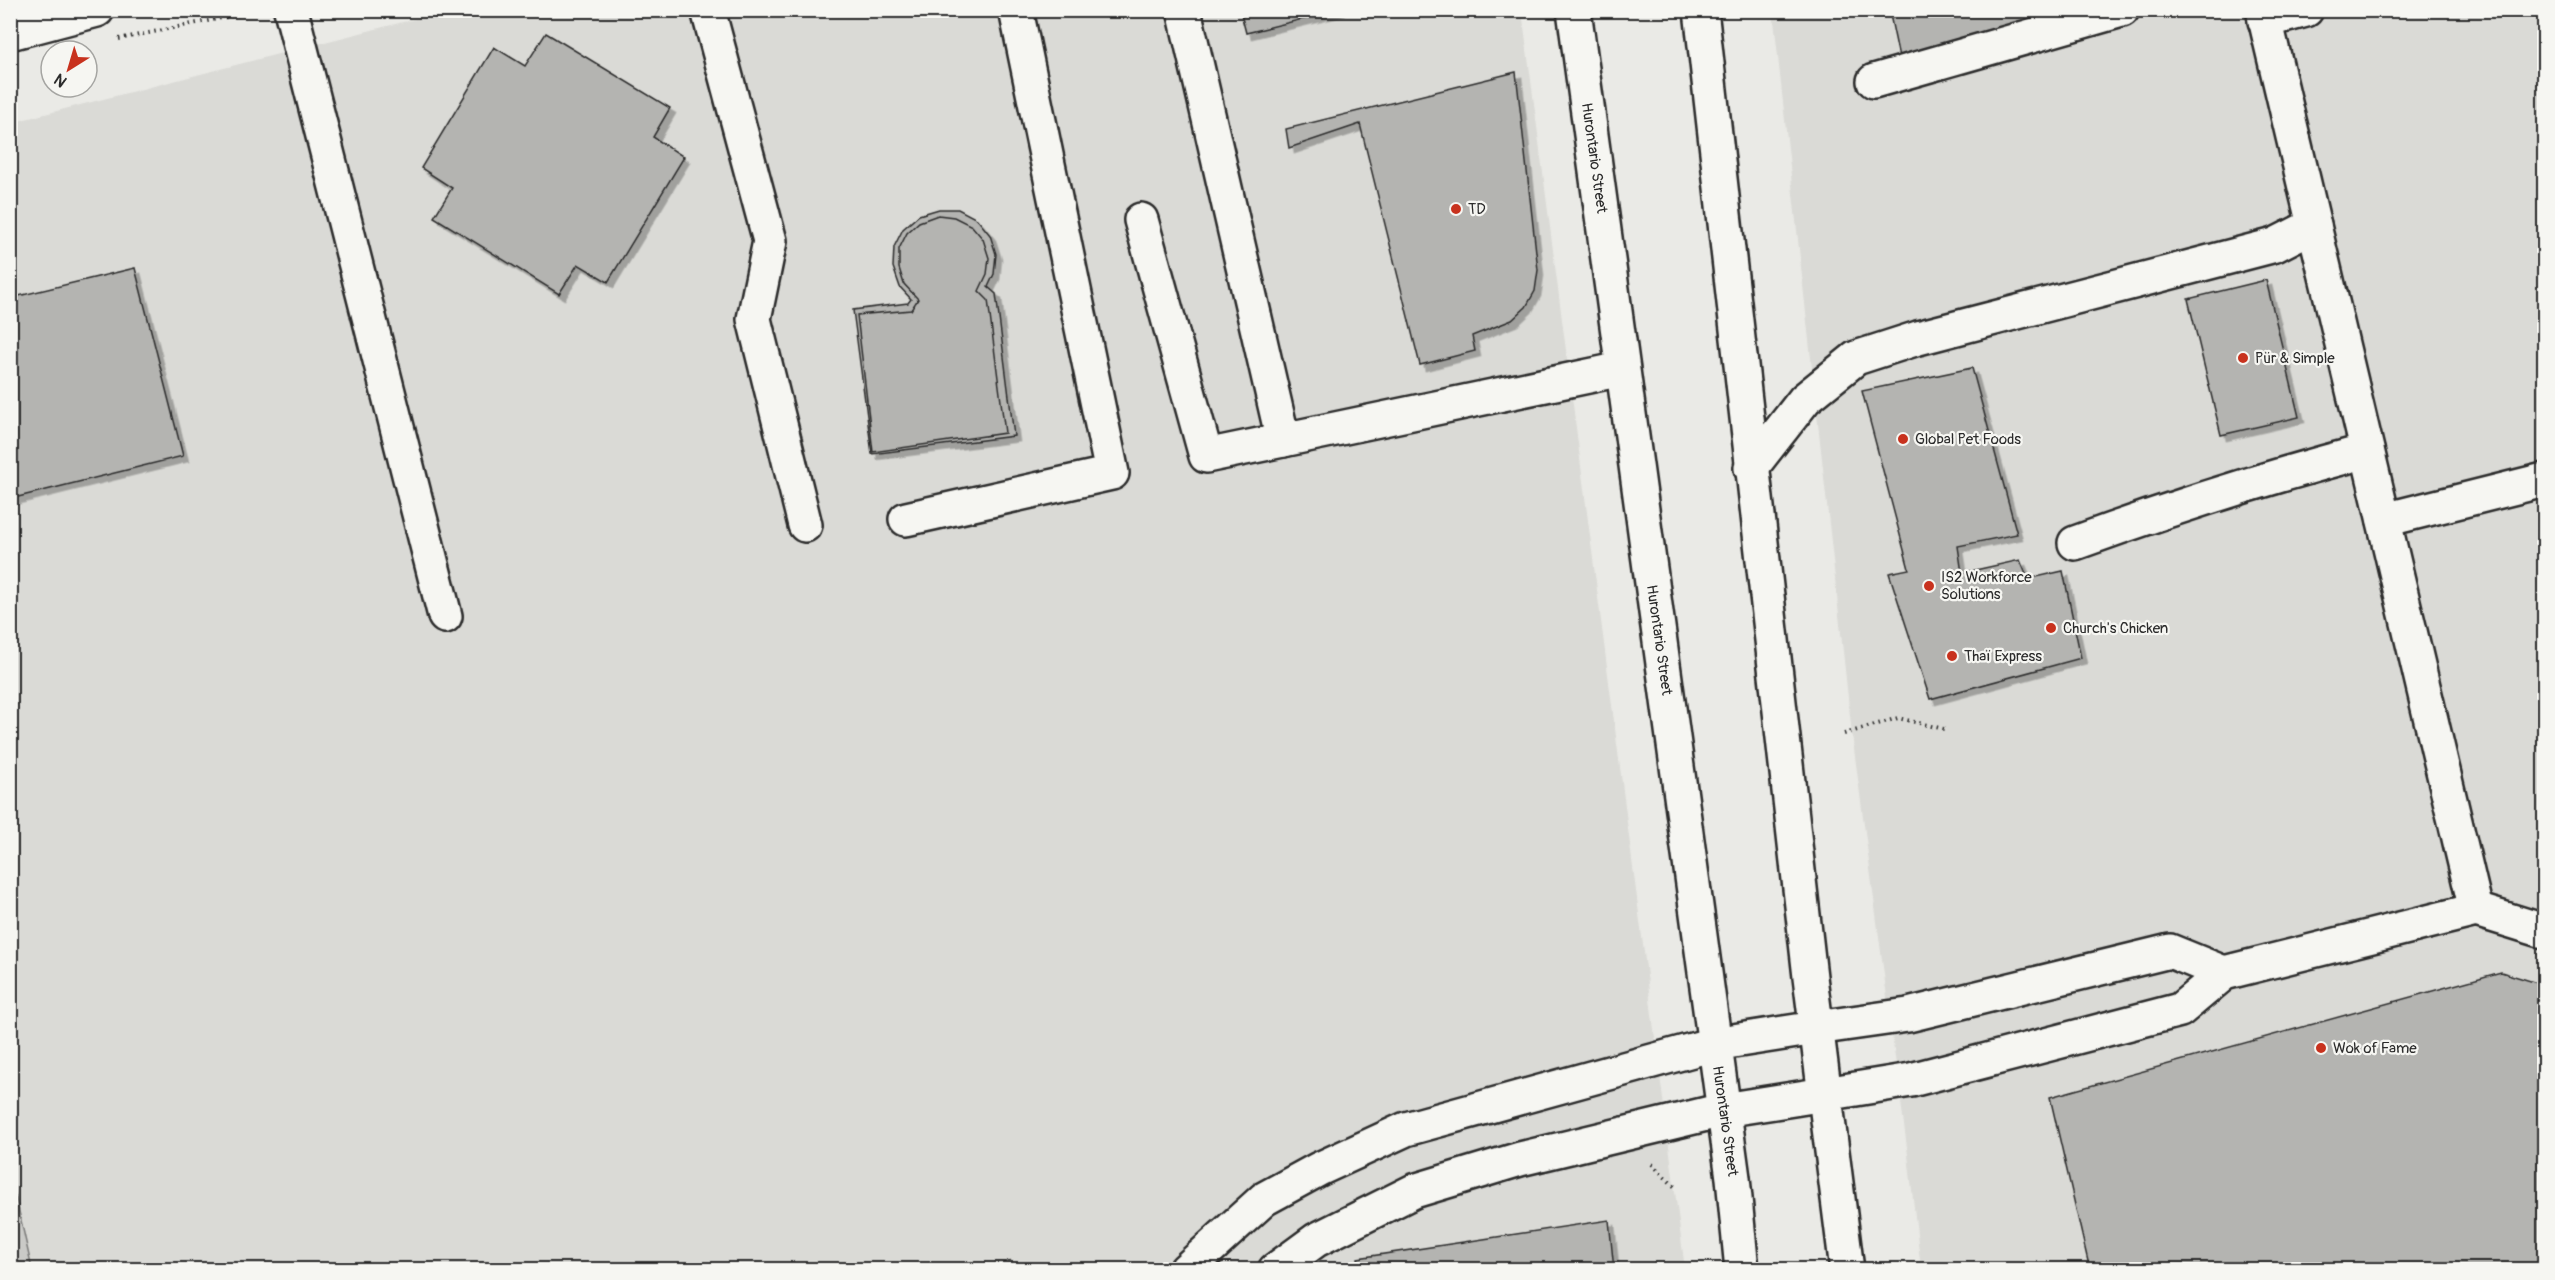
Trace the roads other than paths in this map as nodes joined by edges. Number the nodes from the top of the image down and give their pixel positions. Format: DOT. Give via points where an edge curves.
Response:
graph roads {
  1 [pos="97,10"];
  2 [pos="291,10"];
  3 [pos="708,10"];
  4 [pos="1016,10"];
  5 [pos="1184,10"];
  6 [pos="1574,10"];
  7 [pos="1701,10"];
  8 [pos="2122,10"];
  9 [pos="2306,10"];
  10 [pos="2264,16"];
  11 [pos="10,33"];
  12 [pos="1874,81"];
  13 [pos="1141,220"];
  14 [pos="2314,225"];
  15 [pos="1622,369"];
  16 [pos="1283,440"];
  17 [pos="2367,451"];
  18 [pos="1751,468"];
  19 [pos="2544,480"];
  20 [pos="906,519"];
  21 [pos="2384,520"];
  22 [pos="805,525"];
  23 [pos="2075,543"];
  24 [pos="446,616"];
  25 [pos="2476,910"];
  26 [pos="2544,931"];
  27 [pos="2224,973"];
  28 [pos="1816,1028"];
  29 [pos="1714,1044"];
  30 [pos="1825,1094"];
  31 [pos="1723,1110"];
  32 [pos="1186,1269"];
  33 [pos="1275,1269"];
  34 [pos="1742,1269"];
  35 [pos="1847,1269"];
  1 -- 11 [label="main road"];
  2 -- 24 [label="main road"];
  3 -- 22 [label="main road" via="770,241 754,318"];
  4 -- 20 [label="main road" via="1112,473"];
  5 -- 16 [label="main road"];
  6 -- 15 [label="main road, Hurontario Street"];
  7 -- 18 [label="main road"];
  8 -- 12 [label="main road"];
  9 -- 10 [label="main road"];
  10 -- 14 [label="main road"];
  13 -- 16 [label="main road" via="1206,456"];
  14 -- 17 [label="main road"];
  14 -- 18 [label="main road" via="2275,244 1918,338 1856,358 1805,399"];
  15 -- 16 [label="main road"];
  15 -- 29 [label="main road, Hurontario Street"];
  17 -- 21 [label="main road"];
  17 -- 23 [label="main road" via="2269,476"];
  18 -- 28 [label="main road"];
  19 -- 21 [label="main road"];
  21 -- 25 [label="main road"];
  25 -- 26 [label="main road"];
  25 -- 27 [label="main road"];
  27 -- 28 [label="main road" via="2170,951 1908,1016"];
  27 -- 30 [label="main road" via="2180,1010 1911,1080"];
  28 -- 29 [label="main road"];
  28 -- 30 [label="main road"];
  29 -- 31 [label="main road, Hurontario Street"];
  29 -- 32 [label="main road" via="1406,1129 1264,1199"];
  30 -- 31 [label="main road"];
  30 -- 35 [label="main road"];
  31 -- 33 [label="main road" via="1520,1159 1414,1191 1316,1240"];
  31 -- 34 [label="main road, Hurontario Street"];
}
